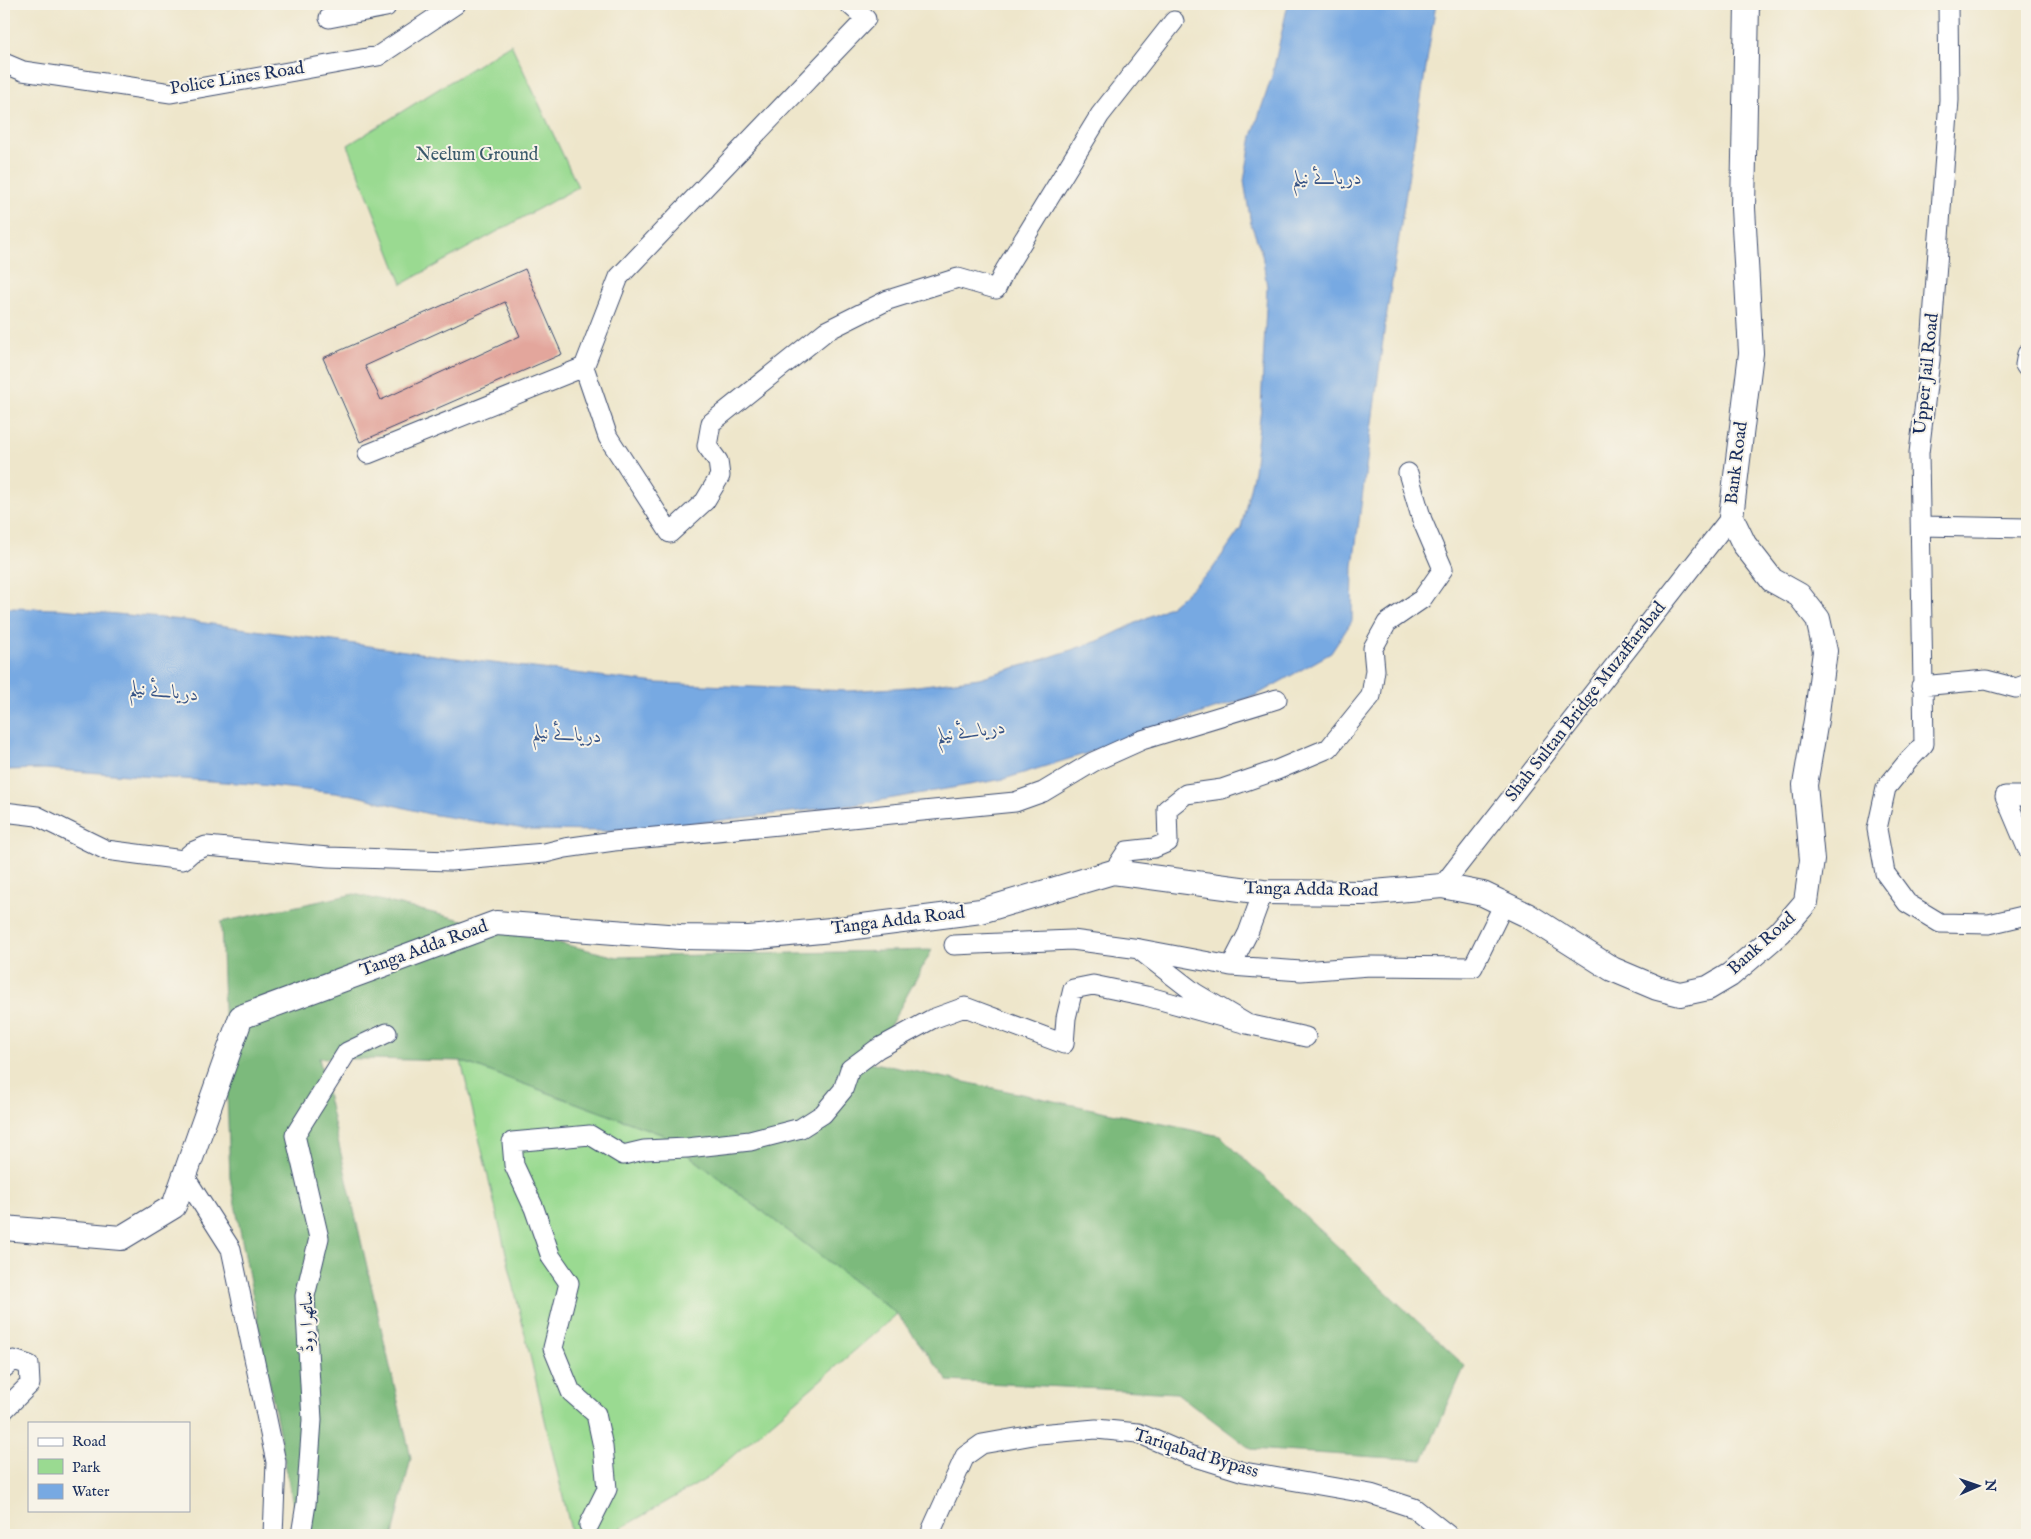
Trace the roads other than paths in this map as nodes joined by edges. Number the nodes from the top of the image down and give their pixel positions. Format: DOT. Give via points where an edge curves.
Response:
graph roads {
  1 [pos="386,4"];
  2 [pos="456,4"];
  3 [pos="849,4"];
  4 [pos="1747,4"];
  5 [pos="1948,4"];
  6 [pos="329,18"];
  7 [pos="1174,21"];
  8 [pos="4,63"];
  9 [pos="2027,354"];
  10 [pos="584,367"];
  11 [pos="2027,368"];
  12 [pos="368,454"];
  13 [pos="1408,473"];
  14 [pos="1730,518"];
  15 [pos="1921,526"];
  16 [pos="2027,528"];
  17 [pos="2027,684"];
  18 [pos="1922,686"];
  19 [pos="1277,699"];
  20 [pos="2027,796"];
  21 [pos="4,812"];
  22 [pos="2027,848"];
  23 [pos="1113,872"];
  24 [pos="1442,886"];
  25 [pos="1263,892"];
  26 [pos="1504,904"];
  27 [pos="2027,915"];
  28 [pos="954,946"];
  29 [pos="1140,950"];
  30 [pos="1231,966"];
  31 [pos="1708,988"];
  32 [pos="1247,1024"];
  33 [pos="387,1033"];
  34 [pos="1306,1036"];
  35 [pos="185,1177"];
  36 [pos="4,1228"];
  37 [pos="4,1368"];
  38 [pos="4,1410"];
  39 [pos="589,1525"];
  40 [pos="273,1535"];
  41 [pos="301,1535"];
  42 [pos="931,1535"];
  43 [pos="1448,1535"];
  1 -- 6 [label="street" via="386,7"];
  2 -- 8 [label="street, Police Lines Road" via="378,56 171,92 23,71"];
  3 -- 10 [label="street" via="866,19 619,278"];
  4 -- 14 [label="main road, Bank Road" via="1743,208 1751,353"];
  5 -- 15 [label="street, Upper Jail Road" via="1950,100 1930,360 1919,453"];
  7 -- 10 [label="street" via="1100,115 996,289 958,278 888,300 826,332 711,423 707,446 718,461 720,476 705,501 670,533 608,437"];
  9 -- 11 [label="street"];
  10 -- 12 [label="street"];
  13 -- 23 [label="street" via="1422,520 1443,569 1422,599 1387,623 1377,640 1373,648 1375,670 1371,696 1329,748 1222,789 1186,794 1167,810 1168,842 1154,848 1127,851"];
  14 -- 24 [label="street, Shah Sultan Bridge Muzaffarabad"];
  14 -- 31 [label="main road, Bank Road" via="1744,544 1772,580 1799,595 1818,618 1825,651 1804,785 1812,860 1806,902 1780,932 1730,975"];
  15 -- 16 [label="street"];
  15 -- 18 [label="street, Upper Jail Road"];
  17 -- 18 [label="street" via="2016,688 1986,680"];
  18 -- 27 [label="street, Upper Jail Road" via="1924,744 1886,788 1877,829 1885,873 1906,903 1940,922 1989,924"];
  19 -- 21 [label="street" via="1142,740 1093,762 1043,792 1015,802 614,841 545,853 450,861 328,857 206,846 183,860 106,850 37,816"];
  20 -- 22 [label="street" via="2005,796"];
  23 -- 25 [label="main road, Tanga Adda Road"];
  23 -- 35 [label="main road, Tanga Adda Road" via="981,911 749,938 680,937 496,923 241,1018"];
  24 -- 25 [label="main road, Tanga Adda Road" via="1363,893"];
  24 -- 26 [label="main road, Tanga Adda Road" via="1483,894"];
  25 -- 30 [label="street" via="1248,933"];
  26 -- 30 [label="street" via="1473,967 1370,966 1301,971"];
  26 -- 31 [label="main road, Tanga Adda Road" via="1612,969 1657,988 1680,994"];
  28 -- 29 [label="street" via="1072,940"];
  29 -- 30 [label="street"];
  29 -- 32 [label="street" via="1195,993"];
  32 -- 34 [label="street"];
  32 -- 39 [label="street" via="1093,985 1072,989 1064,1044 965,1007 877,1049 850,1070 843,1090 823,1114 802,1128 750,1141 644,1150 623,1155 590,1135 512,1142 514,1164 551,1257 569,1283 553,1348 571,1392 596,1414 603,1447 607,1489"];
  33 -- 41 [label="street, ساتھرا روڈ" via="347,1052 295,1135 319,1238 305,1296 312,1420"];
  35 -- 36 [label="main road" via="174,1206 121,1238"];
  35 -- 40 [label="street" via="231,1249 276,1462"];
  37 -- 38 [label="street" via="14,1360 29,1365 30,1384"];
  42 -- 43 [label="street, Tariqabad Bypass" via="965,1456 982,1444 1039,1434 1096,1430 1138,1433 1189,1455 1244,1472 1371,1494 1414,1508"];
}
